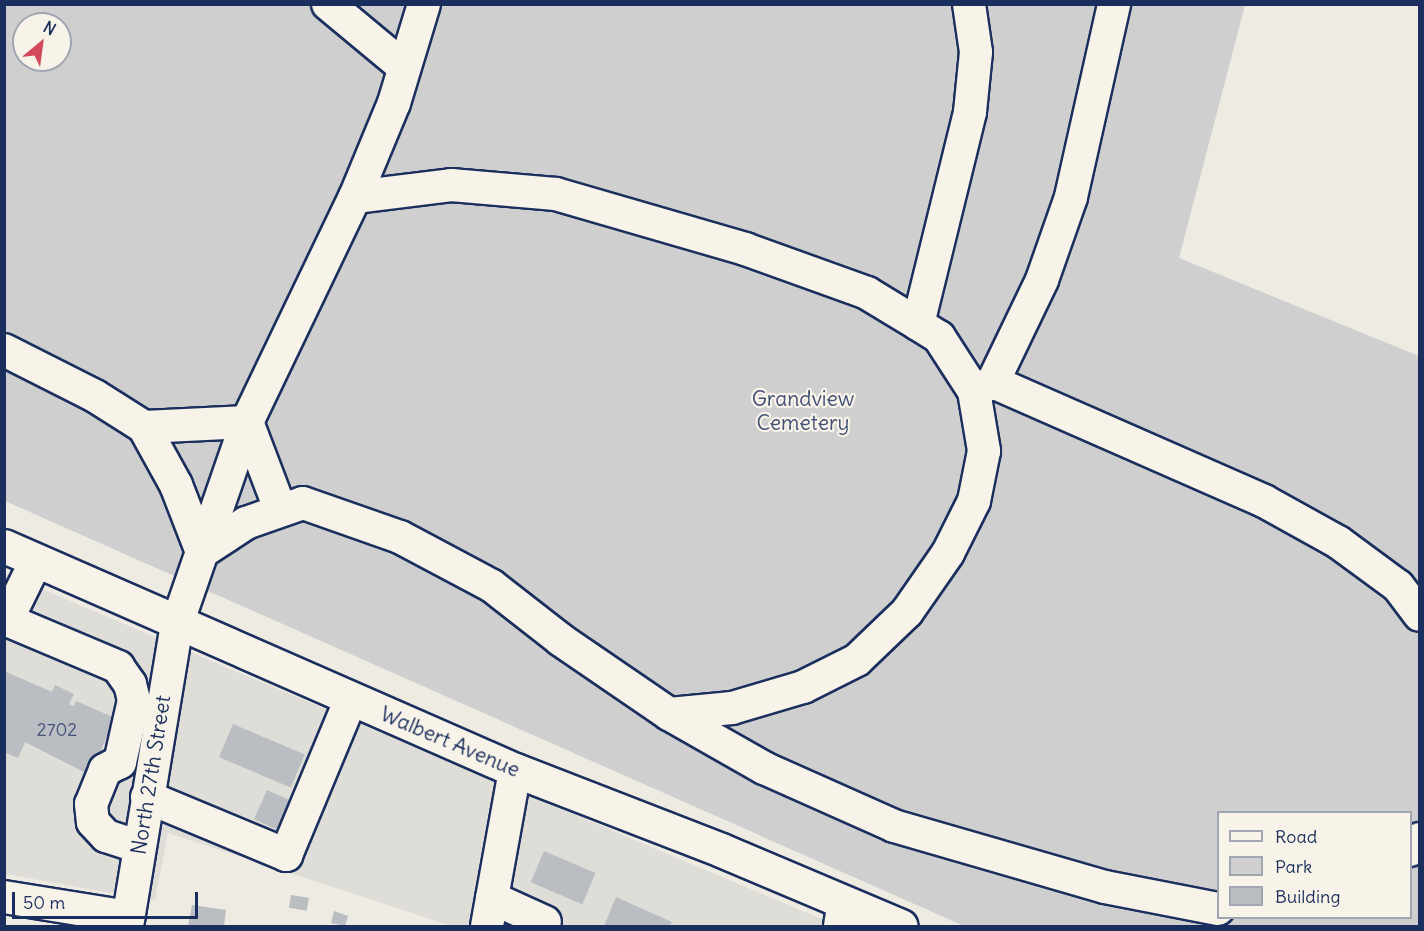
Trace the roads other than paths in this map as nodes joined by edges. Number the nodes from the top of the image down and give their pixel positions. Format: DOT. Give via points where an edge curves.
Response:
graph roads {
  1 [pos="328,4"];
  2 [pos="423,4"];
  3 [pos="969,4"];
  4 [pos="1114,4"];
  5 [pos="404,67"];
  6 [pos="355,197"];
  7 [pos="918,324"];
  8 [pos="4,350"];
  9 [pos="983,387"];
  10 [pos="247,422"];
  11 [pos="144,427"];
  12 [pos="280,508"];
  13 [pos="5,548"];
  14 [pos="202,552"];
  15 [pos="36,561"];
  16 [pos="1419,615"];
  17 [pos="6,619"];
  18 [pos="177,624"];
  19 [pos="351,699"];
  20 [pos="669,714"];
  21 [pos="515,770"];
  22 [pos="147,797"];
  23 [pos="139,847"];
  24 [pos="4,897"];
  25 [pos="1217,909"];
  26 [pos="489,912"];
  27 [pos="842,914"];
  28 [pos="128,922"];
  29 [pos="545,922"];
  30 [pos="901,927"];
  1 -- 5 [label="street"];
  2 -- 5 [label="street, North 27th Street"];
  3 -- 7 [label="street" via="976,52 970,112"];
  4 -- 9 [label="street" via="1071,197 1042,280"];
  5 -- 6 [label="street, North 27th Street"];
  6 -- 7 [label="street" via="451,185 556,194 778,261 867,293"];
  6 -- 10 [label="street, North 27th Street"];
  7 -- 9 [label="street" via="939,337"];
  8 -- 11 [label="street" via="95,396"];
  9 -- 16 [label="street" via="1264,501 1329,537 1398,586"];
  9 -- 20 [label="street" via="984,451 974,501 948,554 907,612 857,660 803,687 732,708"];
  10 -- 11 [label="street"];
  10 -- 12 [label="street"];
  10 -- 14 [label="street, North 27th Street"];
  11 -- 14 [label="street" via="176,485"];
  12 -- 14 [label="street" via="246,523"];
  12 -- 20 [label="street" via="303,503 389,534 482,580"];
  13 -- 15 [label="main road, Walbert Avenue"];
  14 -- 18 [label="street, North 27th Street"];
  15 -- 17 [label="street"];
  15 -- 18 [label="main road, Walbert Avenue"];
  17 -- 23 [label="street" via="118,668 130,684 134,700 120,762 105,770 92,804 93,822 105,836"];
  18 -- 19 [label="main road, Walbert Avenue"];
  18 -- 22 [label="street, North 27th Street"];
  19 -- 21 [label="main road, Walbert Avenue"];
  19 -- 22 [label="street" via="286,855"];
  20 -- 25 [label="street" via="764,768 894,826 1105,887"];
  21 -- 26 [label="street"];
  21 -- 27 [label="main road, Walbert Avenue"];
  22 -- 23 [label="street, North 27th Street"];
  23 -- 28 [label="street, North 27th Street"];
  24 -- 28 [label="street"];
  26 -- 29 [label="street"];
  27 -- 30 [label="main road, Walbert Avenue"];
}
